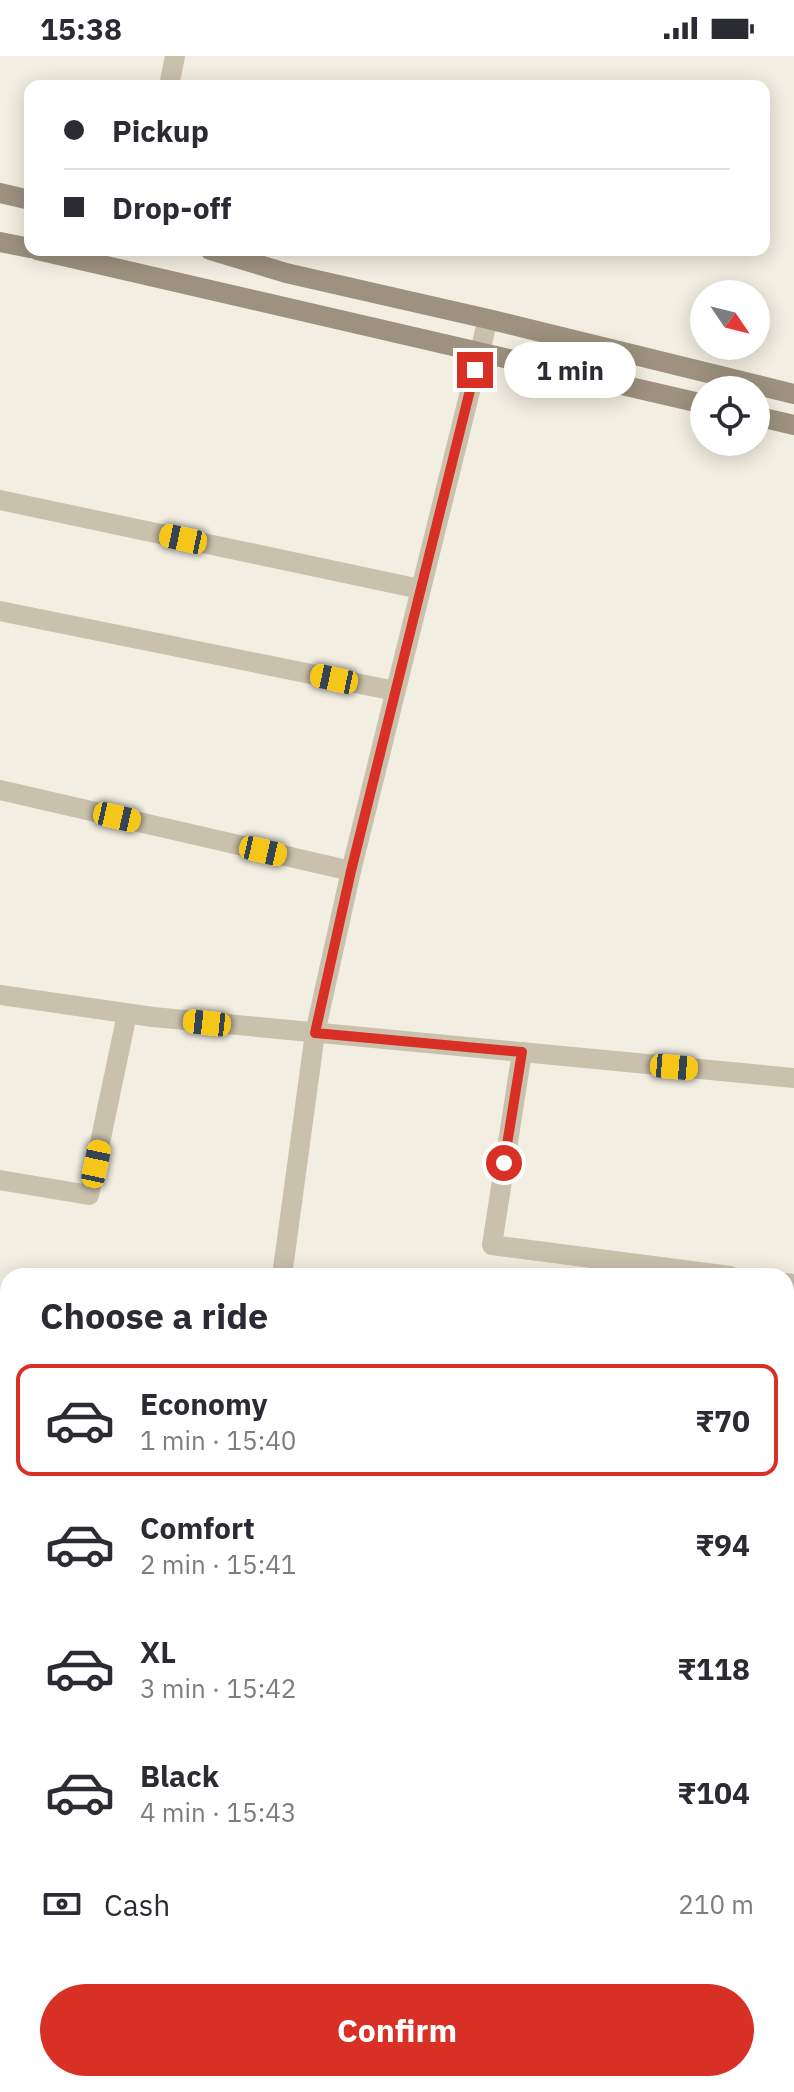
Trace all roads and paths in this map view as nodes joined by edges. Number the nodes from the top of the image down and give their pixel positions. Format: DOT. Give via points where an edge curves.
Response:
graph roads {
  1 [pos="175,56"];
  2 [pos="170,80"];
  3 [pos="0,193"];
  4 [pos="24,199"];
  5 [pos="0,242"];
  6 [pos="24,247"];
  7 [pos="64,256"];
  8 [pos="230,256"];
  9 [pos="488,319"];
  10 [pos="480,350"];
  11 [pos="794,394"];
  12 [pos="690,401"];
  13 [pos="770,419"];
  14 [pos="794,425"];
  15 [pos="0,500"];
  16 [pos="420,589"];
  17 [pos="0,611"];
  18 [pos="395,691"];
  19 [pos="0,790"];
  20 [pos="351,871"];
  21 [pos="0,995"];
  22 [pos="127,1014"];
  23 [pos="315,1033"];
  24 [pos="522,1052"];
  25 [pos="794,1078"];
  26 [pos="0,1180"];
  27 [pos="283,1268"];
  28 [pos="669,1268"];
  1 -- 2 [label="street"];
  3 -- 4 [label="main road"];
  5 -- 6 [label="main road"];
  7 -- 10 [label="main road"];
  8 -- 9 [label="main road"];
  9 -- 10 [label="street"];
  9 -- 11 [label="main road"];
  10 -- 12 [label="main road"];
  10 -- 16 [label="street"];
  13 -- 14 [label="main road"];
  15 -- 16 [label="street"];
  16 -- 18 [label="street"];
  17 -- 18 [label="street"];
  18 -- 20 [label="street"];
  19 -- 20 [label="street"];
  20 -- 23 [label="street"];
  21 -- 22 [label="street"];
  22 -- 23 [label="street"];
  22 -- 26 [label="street" via="89,1195"];
  23 -- 24 [label="street"];
  23 -- 27 [label="street"];
  24 -- 25 [label="street"];
  24 -- 28 [label="street" via="492,1245"];
}
